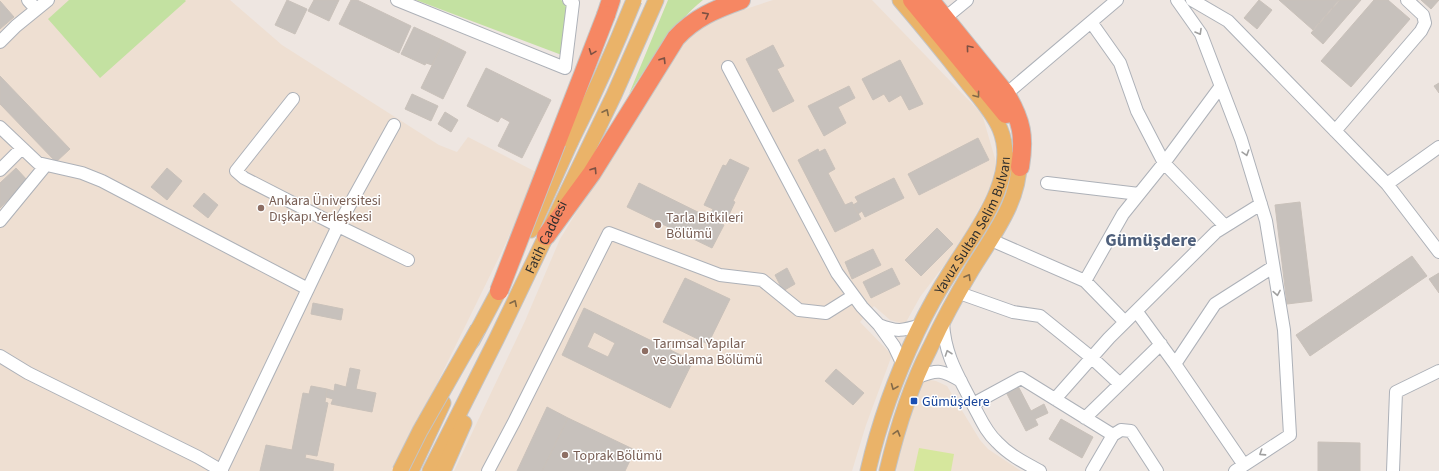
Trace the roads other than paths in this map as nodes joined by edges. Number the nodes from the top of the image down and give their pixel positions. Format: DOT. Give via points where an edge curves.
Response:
graph roads {
  1 [pos="28,0"];
  2 [pos="48,0"];
  3 [pos="397,0"];
  4 [pos="634,0"];
  5 [pos="656,0"];
  6 [pos="741,0"];
  7 [pos="900,0"];
  8 [pos="912,0"];
  9 [pos="930,0"];
  10 [pos="967,0"];
  11 [pos="1117,0"];
  12 [pos="1177,0"];
  13 [pos="1192,0"];
  14 [pos="1406,0"];
  15 [pos="572,1"];
  16 [pos="608,8"];
  17 [pos="36,9"];
  18 [pos="945,18"];
  19 [pos="1090,22"];
  20 [pos="0,42"];
  21 [pos="728,67"];
  22 [pos="1221,86"];
  23 [pos="1006,94"];
  24 [pos="293,99"];
  25 [pos="1006,114"];
  26 [pos="394,125"];
  27 [pos="0,126"];
  28 [pos="1335,132"];
  29 [pos="1439,147"];
  30 [pos="22,148"];
  31 [pos="1164,163"];
  32 [pos="46,165"];
  33 [pos="1020,168"];
  34 [pos="0,170"];
  35 [pos="1047,183"];
  36 [pos="1387,184"];
  37 [pos="1139,194"];
  38 [pos="1261,204"];
  39 [pos="0,221"];
  40 [pos="338,226"];
  41 [pos="1225,226"];
  42 [pos="546,236"];
  43 [pos="998,243"];
  44 [pos="1439,252"];
  45 [pos="408,260"];
  46 [pos="1273,267"];
  47 [pos="1085,281"];
  48 [pos="308,288"];
  49 [pos="499,291"];
  50 [pos="965,295"];
  51 [pos="853,296"];
  52 [pos="1137,312"];
  53 [pos="1125,322"];
  54 [pos="943,323"];
  55 [pos="879,325"];
  56 [pos="921,325"];
  57 [pos="478,329"];
  58 [pos="497,338"];
  59 [pos="1161,344"];
  60 [pos="0,356"];
  61 [pos="1092,358"];
  62 [pos="1175,364"];
  63 [pos="903,365"];
  64 [pos="1439,371"];
  65 [pos="918,376"];
  66 [pos="961,381"];
  67 [pos="1120,384"];
  68 [pos="1055,399"];
  69 [pos="973,404"];
  70 [pos="1086,418"];
  71 [pos="1113,435"];
  72 [pos="1240,468"];
  73 [pos="221,471"];
  74 [pos="400,471"];
  75 [pos="410,471"];
  76 [pos="430,471"];
  77 [pos="443,471"];
  78 [pos="488,471"];
  79 [pos="868,471"];
  80 [pos="887,471"];
  81 [pos="1040,471"];
  82 [pos="1092,471"];
  83 [pos="1158,471"];
  84 [pos="1392,471"];
  1 -- 17 [label="street"];
  2 -- 17 [label="street"];
  3 -- 15 [label="street" via="565,68"];
  4 -- 49 [label="main road, Fatih Caddesi, bridge" via="590,104 534,224"];
  42 -- 5 [label="main road, Fatih Caddesi, one-way" via="620,83"];
  42 -- 6 [label="highway, one-way" via="592,173 676,38 698,19"];
  7 -- 56 [label="main road, Yavuz Sultan Selim Bulvarı, one-way" via="990,112 1000,128 1004,144 1004,173 998,188 983,220"];
  8 -- 25 [label="highway"];
  9 -- 18 [label="highway"];
  10 -- 18 [label="street"];
  11 -- 19 [label="street"];
  12 -- 22 [label="street, one-way" via="1200,34"];
  13 -- 28 [label="street" via="1228,21"];
  14 -- 28 [label="street" via="1423,15 1425,23 1421,31"];
  16 -- 49 [label="highway, one-way, bridge"];
  17 -- 20 [label="street"];
  23 -- 18 [label="highway, one-way"];
  19 -- 23 [label="street"];
  19 -- 31 [label="street" via="1120,64 1137,111"];
  21 -- 51 [label="street" via="837,273"];
  22 -- 31 [label="street"];
  22 -- 38 [label="street, one-way"];
  23 -- 33 [label="highway" via="1016,112 1020,127 1023,143"];
  24 -- 40 [label="street" via="236,171 244,178"];
  25 -- 33 [label="main road, Yavuz Sultan Selim Bulvarı" via="1014,134"];
  26 -- 40 [label="street"];
  27 -- 30 [label="street"];
  28 -- 36 [label="street"];
  29 -- 36 [label="street"];
  30 -- 32 [label="street" via="38,163"];
  30 -- 34 [label="street"];
  31 -- 37 [label="street"];
  31 -- 41 [label="street"];
  32 -- 39 [label="street"];
  32 -- 48 [label="street" via="82,173 102,181"];
  54 -- 33 [label="main road, Yavuz Sultan Selim Bulvarı, one-way" via="1004,218"];
  35 -- 37 [label="street"];
  36 -- 44 [label="street"];
  37 -- 47 [label="street" via="1124,214"];
  38 -- 41 [label="street"];
  38 -- 46 [label="street"];
  40 -- 45 [label="street"];
  40 -- 48 [label="street"];
  41 -- 52 [label="street"];
  58 -- 42 [label="main road, Fatih Caddesi, one-way"];
  43 -- 47 [label="street"];
  46 -- 62 [label="street" via="1215,304"];
  46 -- 72 [label="street, one-way" via="1284,330 1290,436"];
  47 -- 53 [label="street"];
  48 -- 73 [label="street"];
  49 -- 57 [label="main road, Fatih Caddesi"];
  50 -- 61 [label="street" via="1013,312 1040,316"];
  51 -- 55 [label="street"];
  51 -- 78 [label="street" via="826,313 799,310 762,280 720,275 609,233"];
  52 -- 53 [label="street"];
  52 -- 59 [label="street"];
  53 -- 61 [label="street"];
  54 -- 65 [label="main road, Yavuz Sultan Selim Bulvarı"];
  66 -- 54 [label="street, one-way" via="947,351"];
  55 -- 56 [label="street" via="893,330 905,330"];
  55 -- 63 [label="street" via="894,346"];
  56 -- 63 [label="main road, Yavuz Sultan Selim Bulvarı"];
  57 -- 74 [label="main road, bridge"];
  57 -- 75 [label="main road, Fatih Caddesi, bridge"];
  58 -- 76 [label="main road, Fatih Caddesi"];
  58 -- 77 [label="main road"];
  59 -- 62 [label="street"];
  59 -- 67 [label="street"];
  60 -- 73 [label="street" via="28,373 198,457"];
  61 -- 67 [label="street"];
  61 -- 68 [label="street"];
  62 -- 72 [label="street"];
  63 -- 79 [label="main road, Yavuz Sultan Selim Bulvarı, one-way" via="883,416"];
  64 -- 84 [label="street" via="1396,392"];
  65 -- 66 [label="street" via="932,371 947,373"];
  80 -- 65 [label="main road, Yavuz Sultan Selim Bulvarı, one-way" via="902,416"];
  66 -- 69 [label="street"];
  67 -- 70 [label="street"];
  68 -- 69 [label="street" via="1021,378"];
  68 -- 70 [label="street"];
  69 -- 81 [label="street" via="984,427 997,443"];
  70 -- 71 [label="street"];
  71 -- 82 [label="street"];
  71 -- 83 [label="street" via="1121,430 1131,431"];
}
